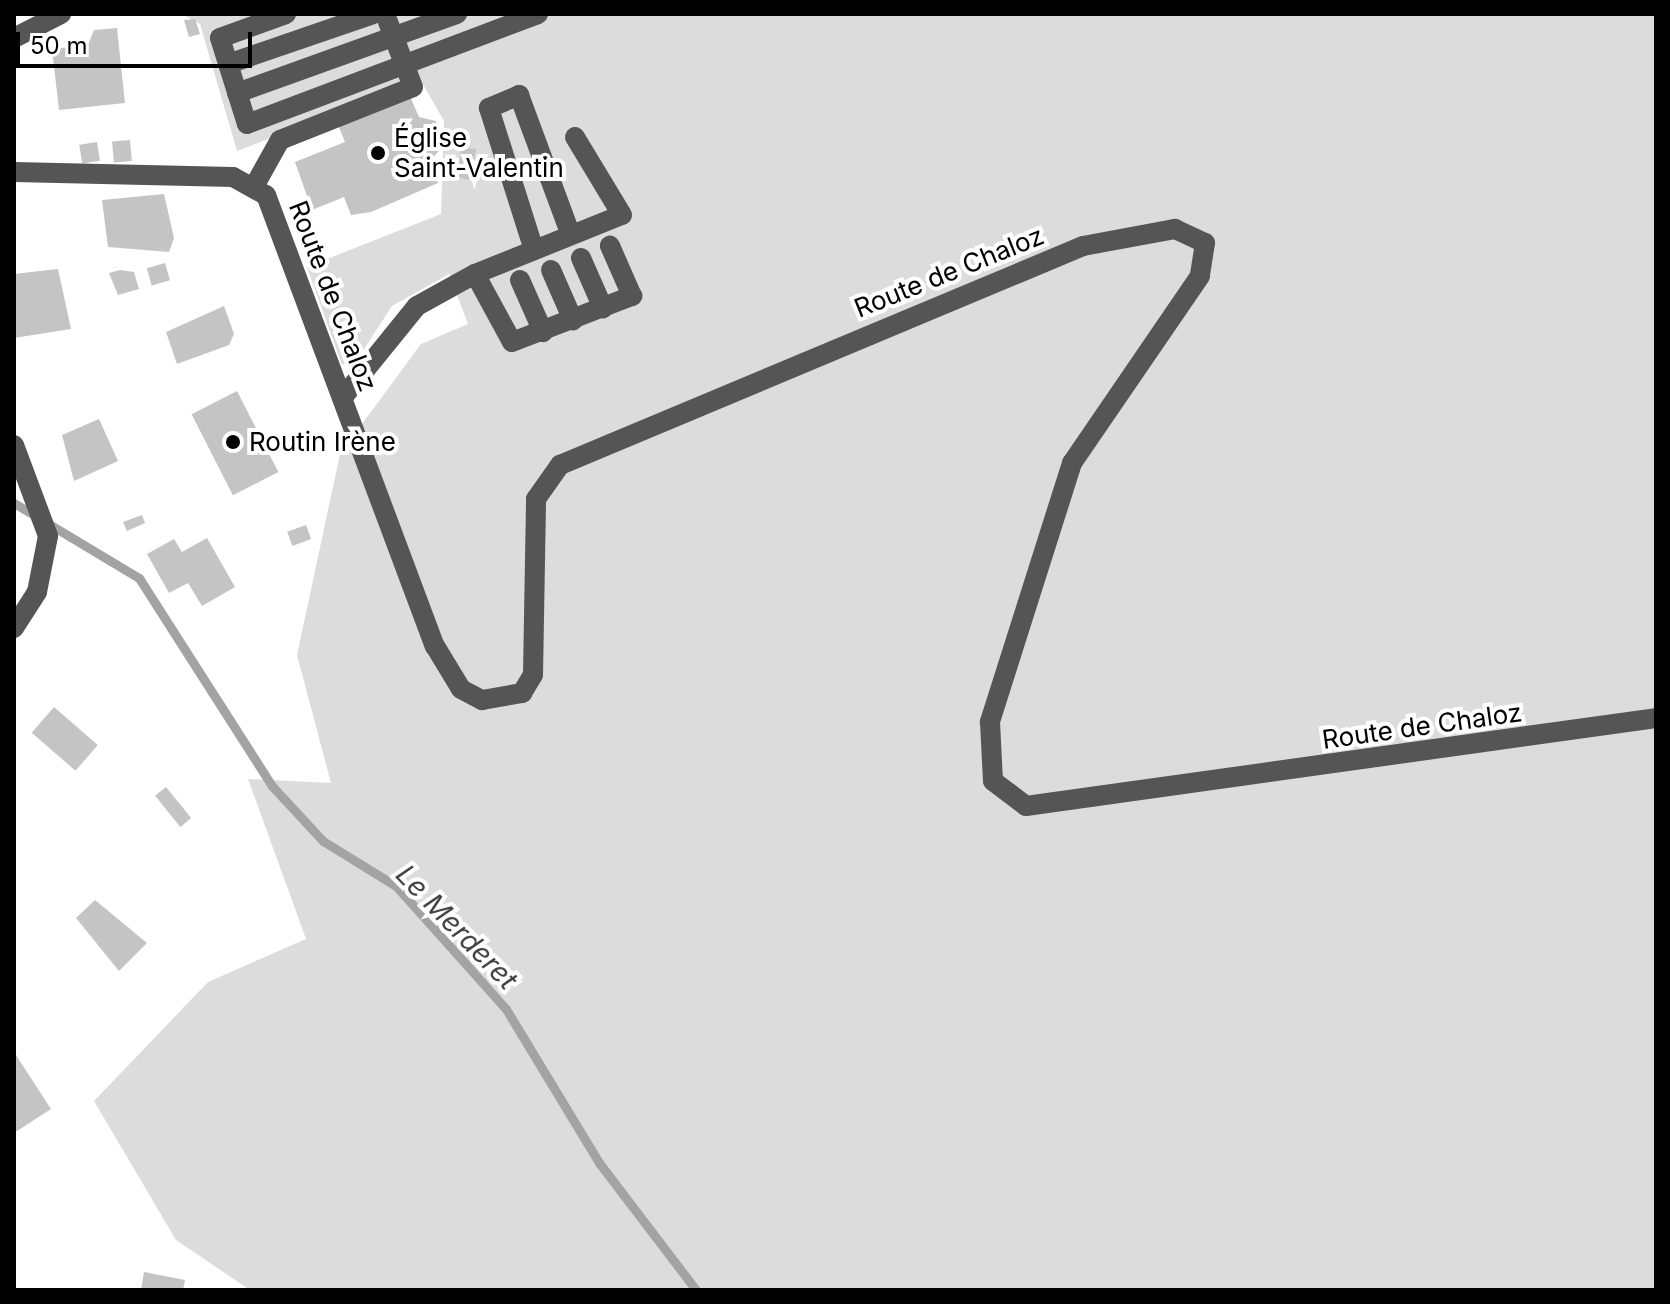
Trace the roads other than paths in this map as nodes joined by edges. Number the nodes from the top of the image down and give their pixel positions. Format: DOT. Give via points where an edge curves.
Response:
graph roads {
  1 [pos="61,14"];
  2 [pos="286,14"];
  3 [pos="373,14"];
  4 [pos="385,14"];
  5 [pos="457,14"];
  6 [pos="538,14"];
  7 [pos="394,37"];
  8 [pos="14,38"];
  9 [pos="228,64"];
  10 [pos="405,66"];
  11 [pos="237,93"];
  12 [pos="575,137"];
  13 [pos="14,172"];
  14 [pos="256,183"];
  15 [pos="570,233"];
  16 [pos="610,246"];
  17 [pos="533,247"];
  18 [pos="581,258"];
  19 [pos="551,270"];
  20 [pos="475,274"];
  21 [pos="520,280"];
  22 [pos="603,308"];
  23 [pos="573,320"];
  24 [pos="543,332"];
  25 [pos="344,396"];
  26 [pos="14,445"];
  27 [pos="14,628"];
  28 [pos="1656,718"];
  1 -- 8 [label="street"];
  2 -- 9 [label="street" via="220,38"];
  3 -- 9 [label="street"];
  4 -- 7 [label="street"];
  5 -- 7 [label="street"];
  6 -- 10 [label="street"];
  7 -- 10 [label="street"];
  7 -- 11 [label="street"];
  9 -- 11 [label="street"];
  10 -- 11 [label="street" via="247,124"];
  10 -- 14 [label="street" via="413,87 280,140"];
  12 -- 15 [label="street" via="622,215"];
  13 -- 14 [label="street, Route de Chaloz"];
  14 -- 25 [label="street, Route de Chaloz" via="278,217"];
  15 -- 17 [label="street"];
  15 -- 17 [label="street" via="519,95 489,108"];
  16 -- 22 [label="street" via="632,296"];
  17 -- 20 [label="street"];
  18 -- 22 [label="street"];
  19 -- 23 [label="street"];
  20 -- 24 [label="street" via="504,335 520,342"];
  20 -- 25 [label="street" via="417,306"];
  21 -- 24 [label="street"];
  22 -- 23 [label="street"];
  23 -- 24 [label="street"];
  25 -- 28 [label="street, Route de Chaloz" via="435,646 461,689 500,700 522,693 533,675 536,499 560,465 1083,246 1175,229 1205,243 1200,276 1072,463 990,722 993,781 1026,806"];
  26 -- 27 [label="street" via="48,536 37,592"];
}
